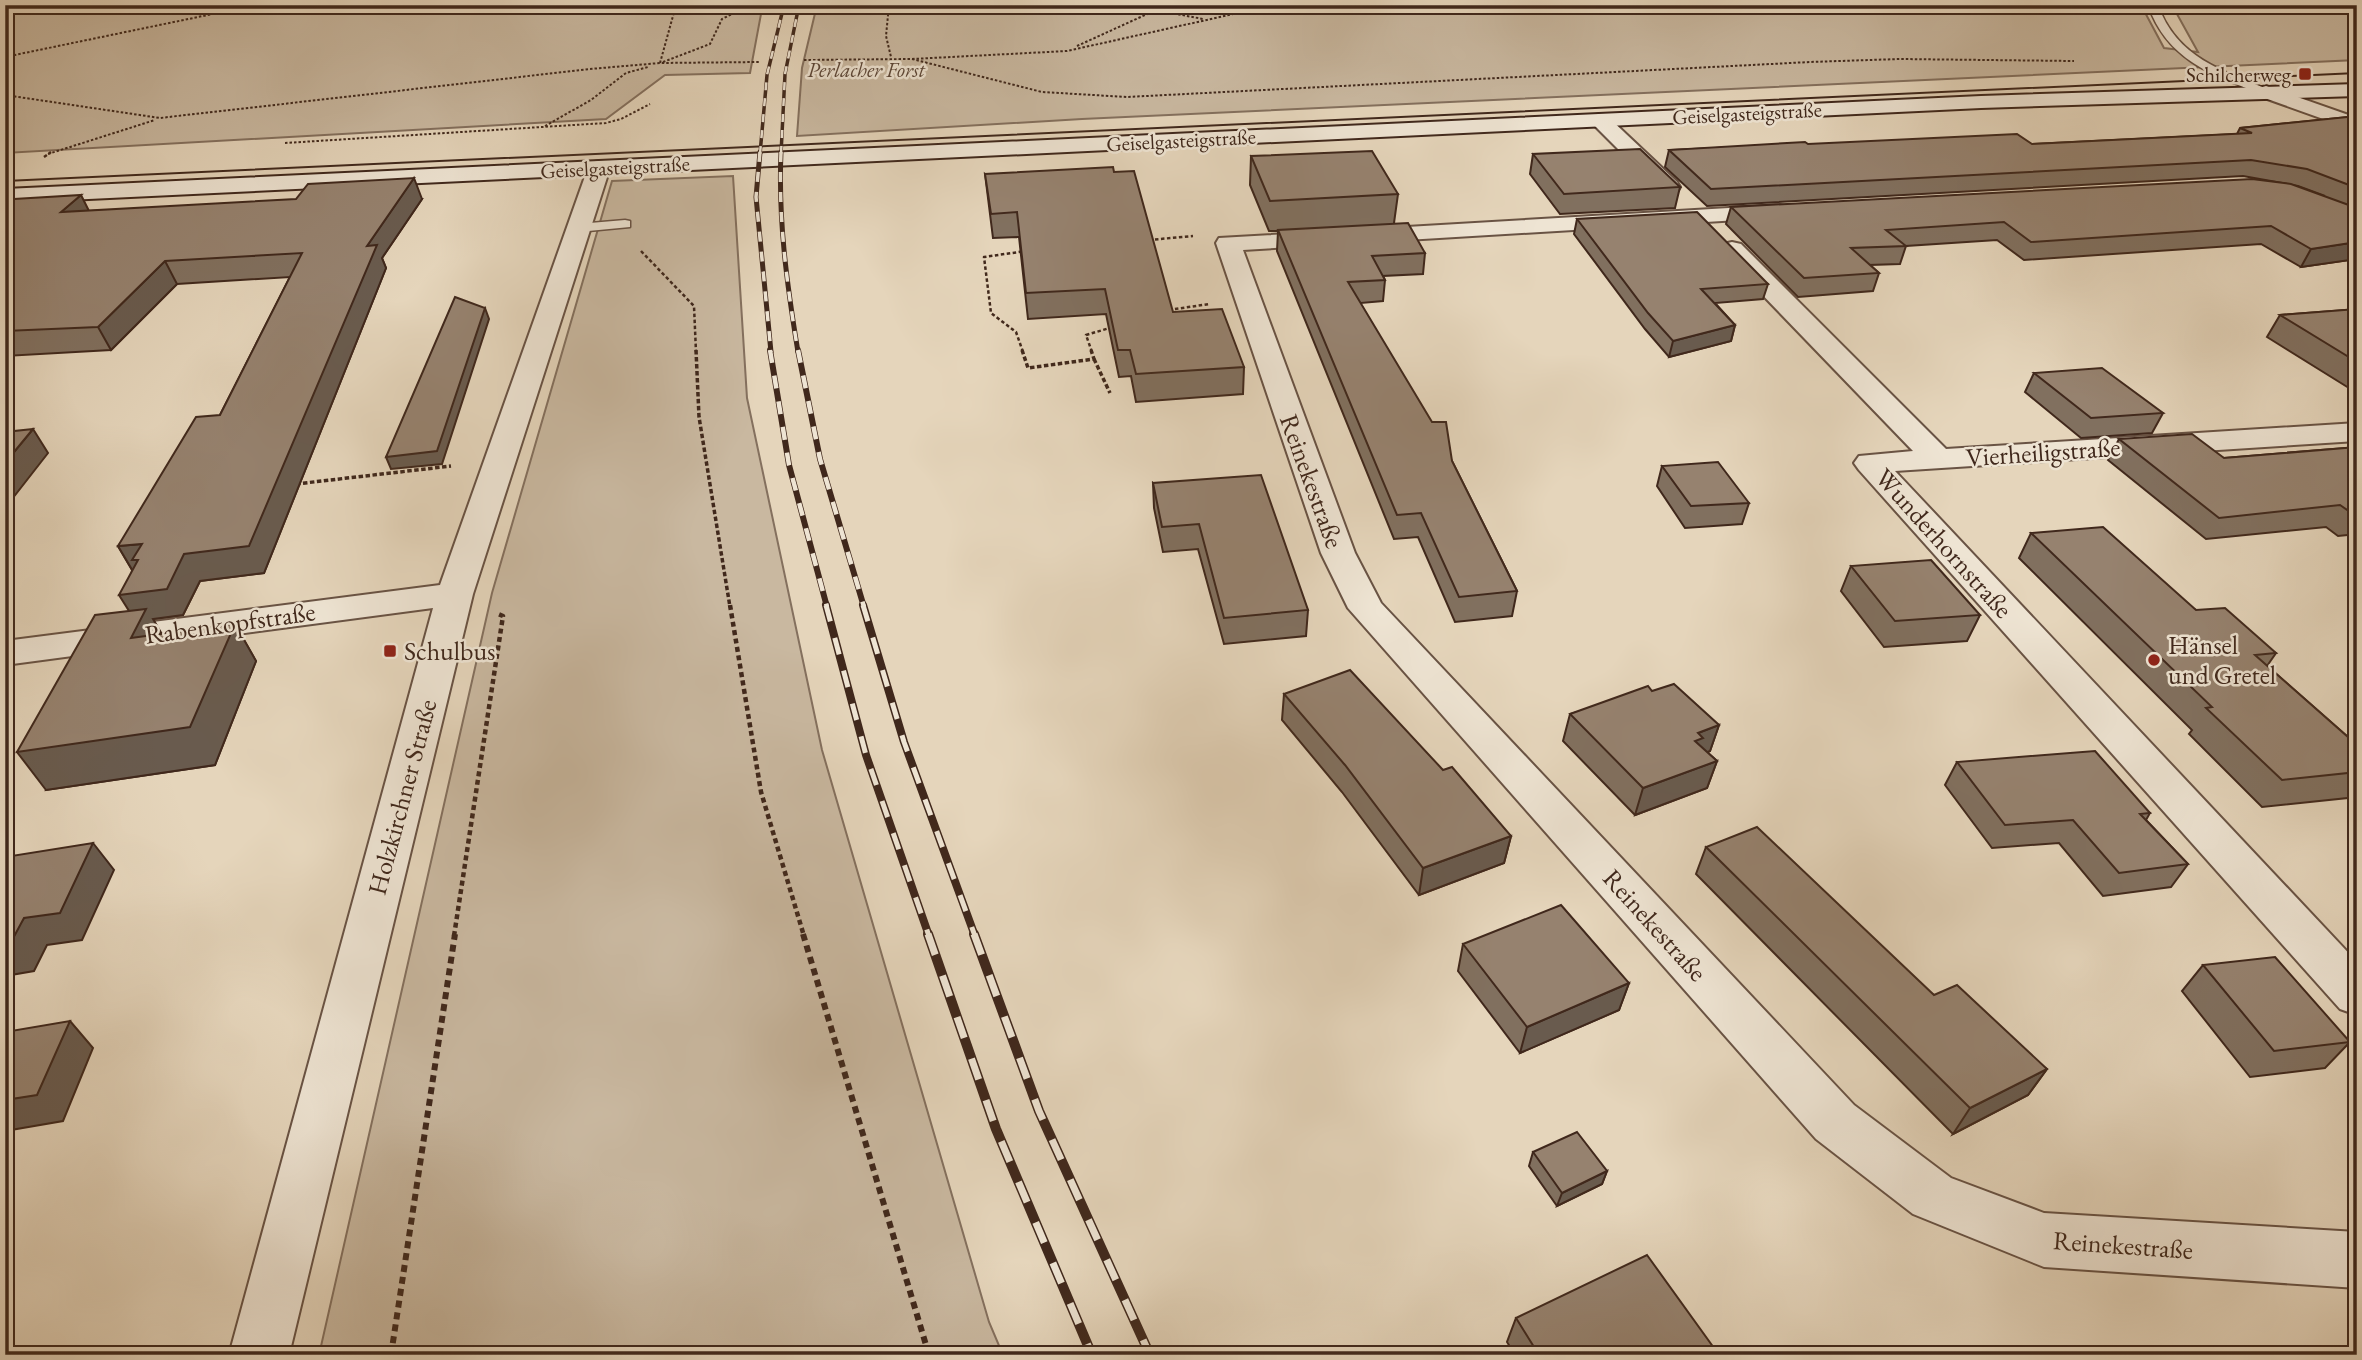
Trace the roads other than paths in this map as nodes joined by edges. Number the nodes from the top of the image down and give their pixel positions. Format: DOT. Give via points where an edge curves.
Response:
graph roads {
  1 [pos="2152,5"];
  2 [pos="2357,90"];
  3 [pos="2266,92"];
  4 [pos="1600,120"];
  5 [pos="2357,125"];
  6 [pos="599,168"];
  7 [pos="5,196"];
  8 [pos="1807,210"];
  9 [pos="1700,216"];
  10 [pos="2357,432"];
  11 [pos="1939,460"];
  12 [pos="455,594"];
  13 [pos="5,653"];
  14 [pos="2357,995"];
  15 [pos="2357,1260"];
  16 [pos="259,1355"];
  1 -- 3 [label="lane" via="2163,32 2192,58"];
  2 -- 3 [label="street, Geiselgasteigstraße"];
  3 -- 4 [label="street, Geiselgasteigstraße"];
  3 -- 5 [label="street"];
  4 -- 6 [label="street, Geiselgasteigstraße"];
  4 -- 9 [label="street, Wunderhornstraße"];
  6 -- 7 [label="street, Geiselgasteigstraße"];
  6 -- 12 [label="street, Holzkirchner Straße" via="605,226"];
  8 -- 9 [label="street"];
  9 -- 11 [label="street, Wunderhornstraße"];
  9 -- 15 [label="street, Reinekestraße" via="1228,243 1338,553 1366,608 1835,1122 1932,1196 2044,1240"];
  10 -- 11 [label="street, Vierheiligstraße"];
  11 -- 14 [label="street, Wunderhornstraße" via="1870,463"];
  12 -- 13 [label="street, Rabenkopfstraße"];
  12 -- 16 [label="street, Holzkirchner Straße"];
}
